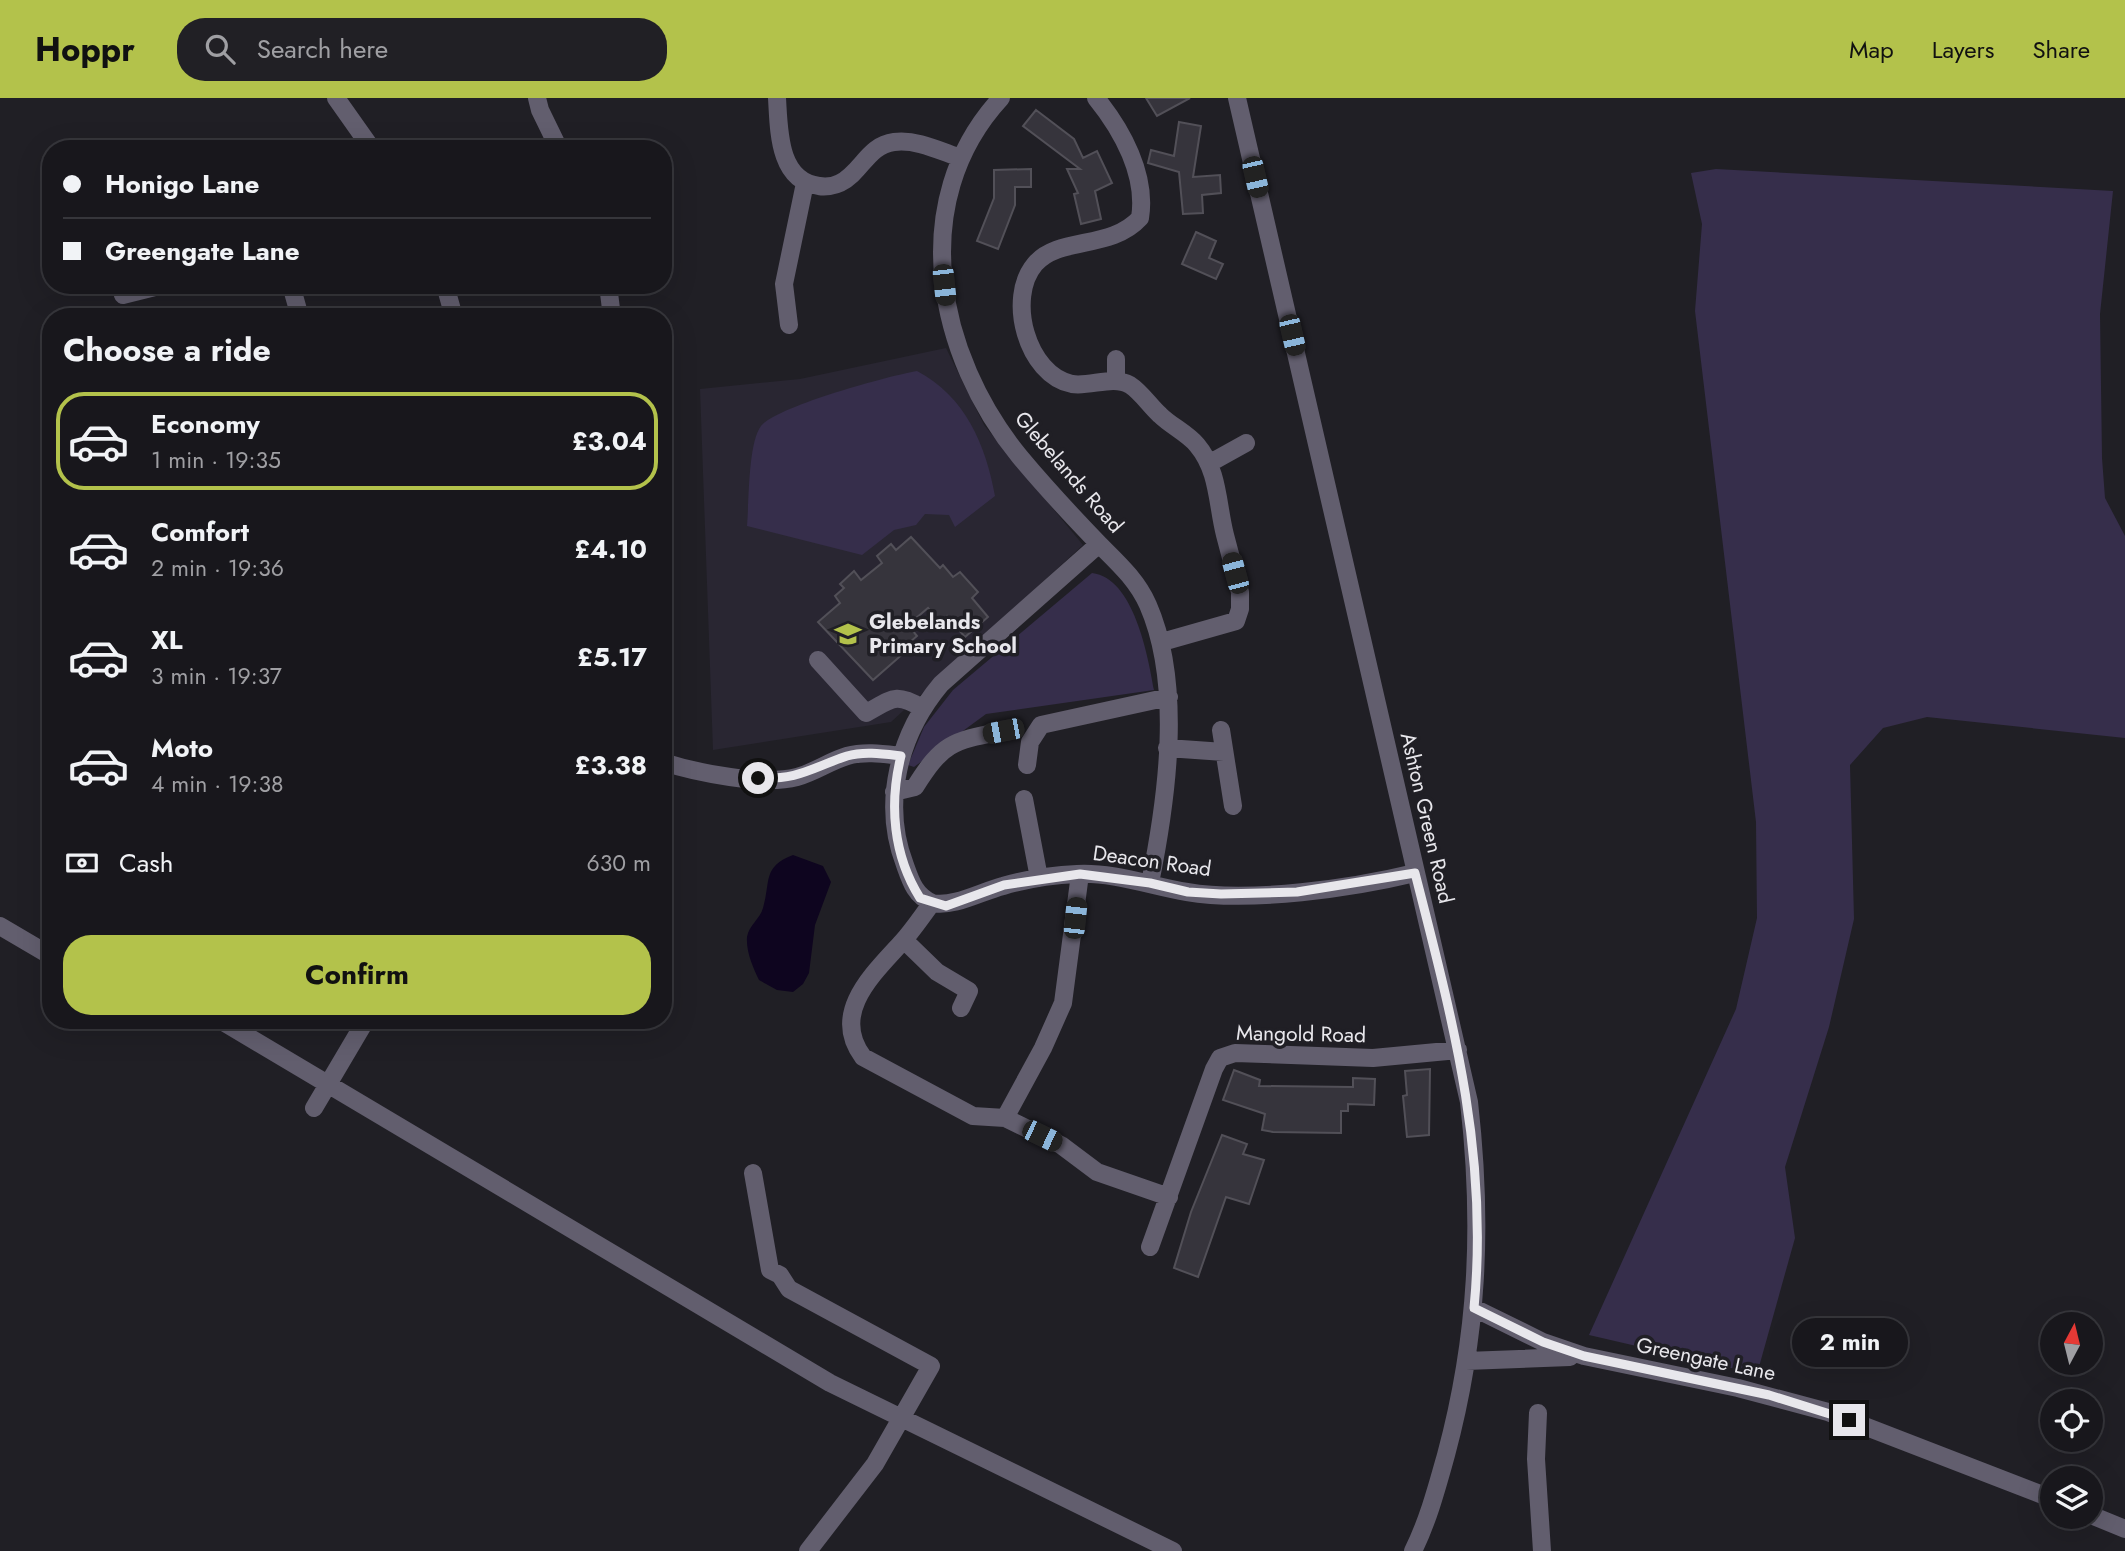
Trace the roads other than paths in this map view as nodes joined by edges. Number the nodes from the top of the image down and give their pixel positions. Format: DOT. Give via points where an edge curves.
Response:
graph roads {
  1 [pos="336,98"];
  2 [pos="537,98"];
  3 [pos="777,98"];
  4 [pos="1001,98"];
  5 [pos="1096,98"];
  6 [pos="1237,98"];
  7 [pos="366,140"];
  8 [pos="555,140"];
  9 [pos="961,159"];
  10 [pos="805,183"];
  11 [pos="127,294"];
  12 [pos="123,295"];
  13 [pos="789,325"];
  14 [pos="1116,359"];
  15 [pos="1116,380"];
  16 [pos="1246,443"];
  17 [pos="1210,463"];
  18 [pos="1100,544"];
  19 [pos="1162,642"];
  20 [pos="818,660"];
  21 [pos="1169,697"];
  22 [pos="922,708"];
  23 [pos="1221,730"];
  24 [pos="1003,731"];
  25 [pos="1167,748"];
  26 [pos="1224,752"];
  27 [pos="901,756"];
  28 [pos="672,765"];
  29 [pos="1027,765"];
  30 [pos="894,792"];
  31 [pos="1024,799"];
  32 [pos="1233,806"];
  33 [pos="1415,873"];
  34 [pos="1080,874"];
  35 [pos="1039,878"];
  36 [pos="1150,883"];
  37 [pos="932,903"];
  38 [pos="0,926"];
  39 [pos="904,940"];
  40 [pos="42,951"];
  41 [pos="961,1008"];
  42 [pos="235,1029"];
  43 [pos="361,1029"];
  44 [pos="1458,1050"];
  45 [pos="328,1083"];
  46 [pos="314,1108"];
  47 [pos="1004,1118"];
  48 [pos="753,1173"];
  49 [pos="1168,1197"];
  50 [pos="1150,1247"];
  51 [pos="1474,1308"];
  52 [pos="1584,1356"];
  53 [pos="1466,1360"];
  54 [pos="1538,1413"];
  55 [pos="901,1418"];
  56 [pos="2040,1495"];
  57 [pos="2103,1520"];
  58 [pos="2125,1528"];
  59 [pos="808,1551"];
  60 [pos="1173,1551"];
  61 [pos="1413,1551"];
  62 [pos="1542,1551"];
  1 -- 7 [label="street"];
  2 -- 8 [label="street"];
  3 -- 10 [label="street" via="788,167"];
  4 -- 9 [label="street, Glebelands Road"];
  5 -- 15 [label="street" via="1129,150 1147,222 1125,233 1052,252 1035,264 1020,307 1035,352 1051,374 1071,384"];
  6 -- 33 [label="street, Ashton Green Road"];
  9 -- 10 [label="street" via="912,142 892,142 876,149 839,184"];
  9 -- 18 [label="street, Glebelands Road" via="942,233 946,304 957,347 968,376 1008,441"];
  10 -- 13 [label="street" via="784,284"];
  11 -- 12 [label="street"];
  14 -- 15 [label="street"];
  15 -- 17 [label="street" via="1130,385 1196,444"];
  16 -- 17 [label="street"];
  17 -- 19 [label="street" via="1240,609 1236,621"];
  18 -- 19 [label="street, Glebelands Road" via="1136,583"];
  18 -- 22 [label="street" via="941,684"];
  19 -- 21 [label="street, Glebelands Road"];
  20 -- 22 [label="street" via="866,713 896,696"];
  21 -- 25 [label="street, Glebelands Road"];
  21 -- 29 [label="street" via="1041,725 1030,742"];
  22 -- 27 [label="street"];
  23 -- 26 [label="street"];
  24 -- 30 [label="street" via="953,743 927,767 915,787"];
  25 -- 26 [label="street"];
  25 -- 36 [label="street, Glebelands Road"];
  26 -- 32 [label="street"];
  27 -- 28 [label="street" via="848,756 796,777 776,779"];
  27 -- 30 [label="street"];
  30 -- 37 [label="street" via="899,851 920,898"];
  31 -- 35 [label="street"];
  33 -- 36 [label="street, Deacon Road" via="1297,892 1188,892"];
  33 -- 44 [label="street, Ashton Green Road"];
  34 -- 35 [label="street, Deacon Road"];
  34 -- 36 [label="street, Deacon Road"];
  34 -- 47 [label="street" via="1063,1003"];
  35 -- 37 [label="street, Deacon Road" via="946,906"];
  37 -- 39 [label="street"];
  38 -- 40 [label="street"];
  39 -- 41 [label="street" via="937,972 968,991"];
  39 -- 47 [label="street" via="857,997 850,1029 855,1045 878,1067 973,1115"];
  42 -- 45 [label="street"];
  43 -- 45 [label="street"];
  44 -- 49 [label="street, Mangold Road" via="1373,1058 1225,1055 1215,1066"];
  44 -- 51 [label="street, Ashton Green Road" via="1477,1167"];
  45 -- 46 [label="street"];
  45 -- 55 [label="street" via="830,1383"];
  47 -- 49 [label="street" via="1061,1145 1097,1172"];
  48 -- 55 [label="street" via="769,1270 780,1275 789,1289 931,1366"];
  49 -- 50 [label="street, Mangold Road"];
  51 -- 52 [label="street, Greengate Lane" via="1543,1342"];
  51 -- 53 [label="street, Ashton Green Road"];
  52 -- 53 [label="street, Greengate Lane"];
  52 -- 56 [label="street, Greengate Lane" via="1809,1406"];
  53 -- 61 [label="street, Ashton Green Road" via="1437,1486"];
  54 -- 62 [label="street"];
  55 -- 59 [label="street" via="875,1464"];
  55 -- 60 [label="street"];
  57 -- 58 [label="street"];
}
